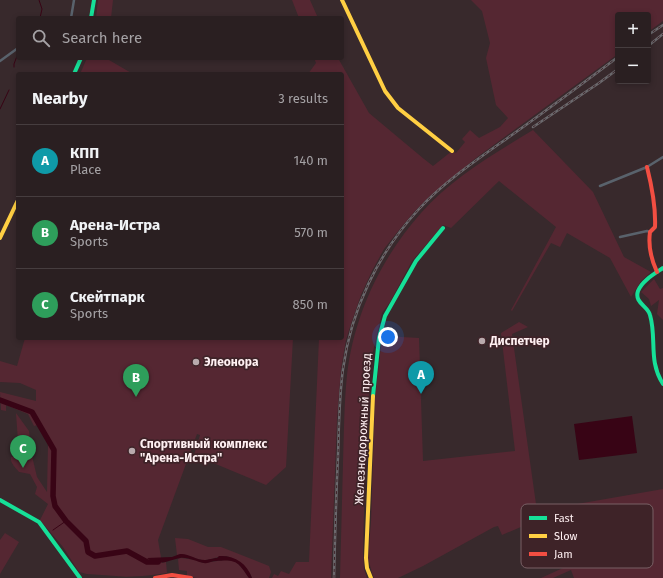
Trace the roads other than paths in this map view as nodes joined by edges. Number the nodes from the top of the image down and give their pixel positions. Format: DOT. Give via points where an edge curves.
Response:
graph roads {
  1 [pos="74,0"];
  2 [pos="94,0"];
  3 [pos="342,0"];
  4 [pos="71,16"];
  5 [pos="91,16"];
  6 [pos="16,49"];
  7 [pos="80,60"];
  8 [pos="0,61"];
  9 [pos="75,72"];
  10 [pos="452,151"];
  11 [pos="663,157"];
  12 [pos="647,167"];
  13 [pos="600,186"];
  14 [pos="16,210"];
  15 [pos="443,228"];
  16 [pos="650,232"];
  17 [pos="620,236"];
  18 [pos="0,238"];
  19 [pos="663,268"];
  20 [pos="657,272"];
  21 [pos="663,384"];
  22 [pos="0,500"];
  23 [pos="80,578"];
  24 [pos="155,578"];
  25 [pos="191,578"];
  26 [pos="371,578"];
  1 -- 4 [label="street"];
  2 -- 5 [label="street"];
  3 -- 10 [label="street" via="384,91 398,108"];
  6 -- 8 [label="street"];
  7 -- 9 [label="street"];
  11 -- 12 [label="street"];
  12 -- 13 [label="street"];
  12 -- 16 [label="street" via="656,219 656,227"];
  14 -- 18 [label="street"];
  15 -- 26 [label="street, Железнодорожный проезд" via="416,261 385,316 378,338 372,402 366,558"];
  16 -- 17 [label="street"];
  16 -- 20 [label="street" via="651,259"];
  19 -- 20 [label="street"];
  20 -- 21 [label="street" via="643,284 638,297 650,313 654,363"];
  22 -- 23 [label="street" via="39,522"];
  24 -- 25 [label="street" via="172,575"];
}
